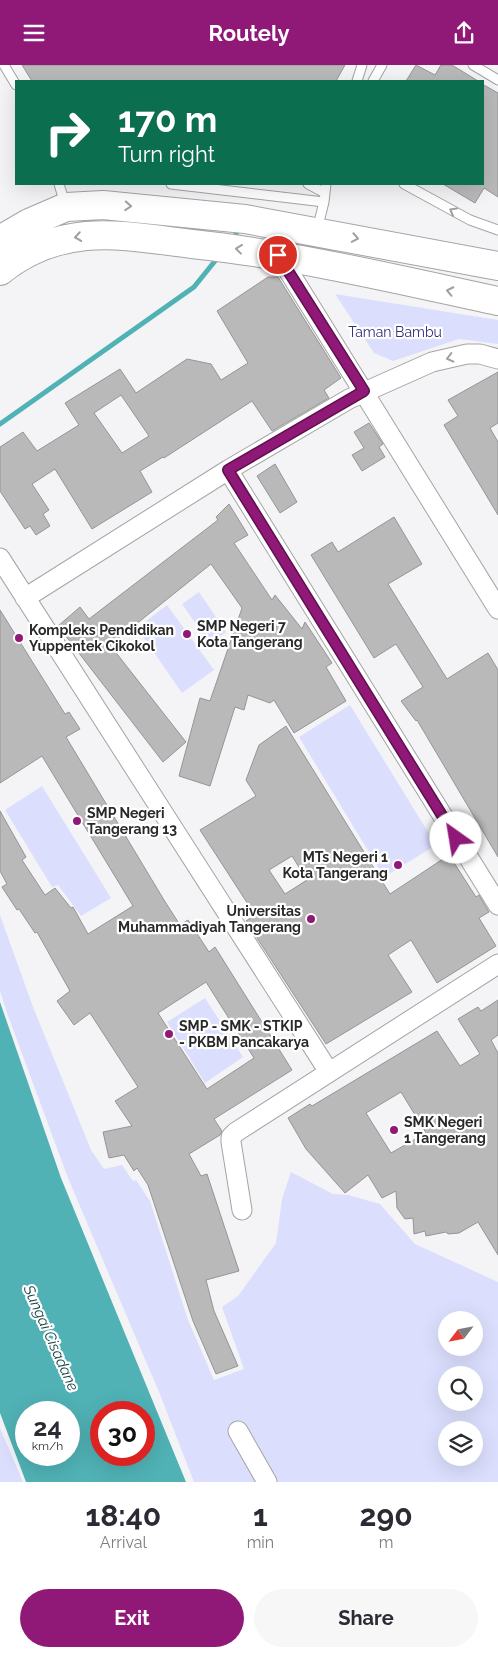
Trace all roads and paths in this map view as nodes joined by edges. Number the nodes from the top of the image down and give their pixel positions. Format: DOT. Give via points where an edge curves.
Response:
graph roads {
  1 [pos="4,65"];
  2 [pos="362,65"];
  3 [pos="382,65"];
  4 [pos="473,65"];
  5 [pos="357,80"];
  6 [pos="374,80"];
  7 [pos="498,80"];
  8 [pos="15,83"];
  9 [pos="188,185"];
  10 [pos="310,185"];
  11 [pos="406,185"];
  12 [pos="325,193"];
  13 [pos="62,195"];
  14 [pos="317,230"];
  15 [pos="498,230"];
  16 [pos="0,240"];
  17 [pos="278,255"];
  18 [pos="498,266"];
  19 [pos="0,271"];
  20 [pos="498,301"];
  21 [pos="498,359"];
  22 [pos="364,391"];
  23 [pos="228,470"];
  24 [pos="0,558"];
  25 [pos="25,599"];
  26 [pos="498,609"];
  27 [pos="498,905"];
  28 [pos="498,964"];
  29 [pos="329,1072"];
  30 [pos="242,1210"];
  31 [pos="238,1431"];
  32 [pos="266,1482"];
  1 -- 8 [label="lane"];
  2 -- 5 [label="lane"];
  3 -- 6 [label="lane"];
  4 -- 7 [label="lane"];
  9 -- 12 [label="lane"];
  10 -- 12 [label="lane"];
  15 -- 11 [label="lane, one-way" via="470,220"];
  12 -- 14 [label="lane"];
  13 -- 14 [label="main road, one-way" via="87,204 221,215"];
  13 -- 16 [label="main road" via="29,223"];
  14 -- 18 [label="main road, one-way"];
  17 -- 19 [label="main road, one-way" via="118,235 85,236 32,250"];
  20 -- 17 [label="main road, one-way"];
  17 -- 22 [label="street"];
  21 -- 22 [label="street, one-way" via="468,354 432,362"];
  22 -- 23 [label="street"];
  22 -- 26 [label="street"];
  23 -- 25 [label="street"];
  23 -- 27 [label="street"];
  24 -- 25 [label="street"];
  25 -- 29 [label="street"];
  28 -- 29 [label="street"];
  29 -- 30 [label="street" via="231,1137"];
  31 -- 32 [label="street"];
}
